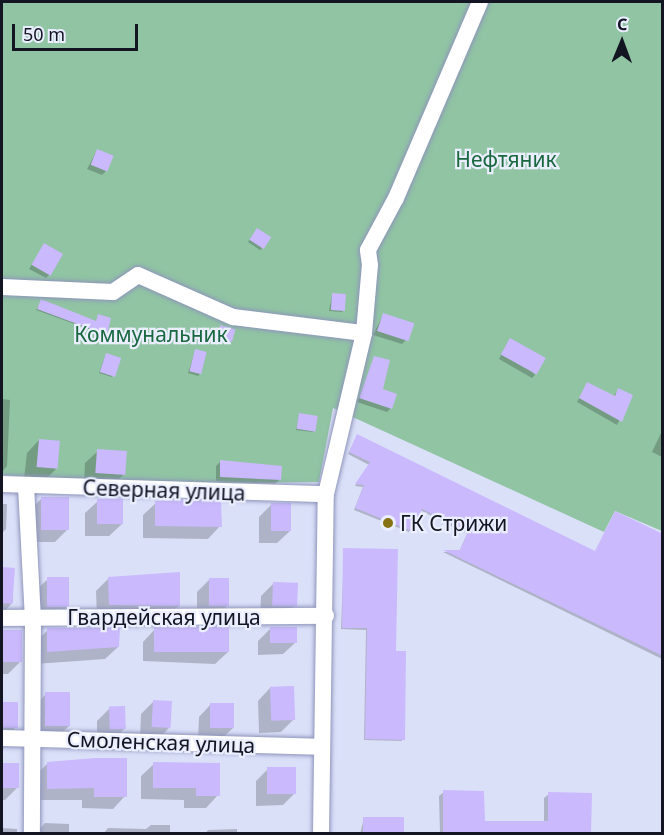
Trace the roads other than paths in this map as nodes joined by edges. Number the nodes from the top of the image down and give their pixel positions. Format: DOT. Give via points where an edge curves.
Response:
graph roads {
  1 [pos="480,2"];
  2 [pos="2,287"];
  3 [pos="364,333"];
  4 [pos="2,484"];
  5 [pos="26,486"];
  6 [pos="326,494"];
  7 [pos="326,616"];
  8 [pos="2,618"];
  9 [pos="33,618"];
  10 [pos="2,738"];
  11 [pos="32,738"];
  12 [pos="320,747"];
  13 [pos="32,834"];
  14 [pos="321,834"];
  1 -- 3 [label="street" via="396,198 368,250"];
  2 -- 3 [label="street" via="113,292 138,275 233,317"];
  3 -- 6 [label="street"];
  4 -- 5 [label="street, Северная улица"];
  5 -- 6 [label="street, Северная улица"];
  5 -- 9 [label="street"];
  6 -- 7 [label="street"];
  7 -- 9 [label="street, Гвардейская улица"];
  7 -- 12 [label="street"];
  8 -- 9 [label="street, Гвардейская улица"];
  9 -- 11 [label="street"];
  10 -- 11 [label="street, Смоленская улица"];
  11 -- 12 [label="street, Смоленская улица"];
  11 -- 13 [label="street"];
  12 -- 14 [label="street"];
}
